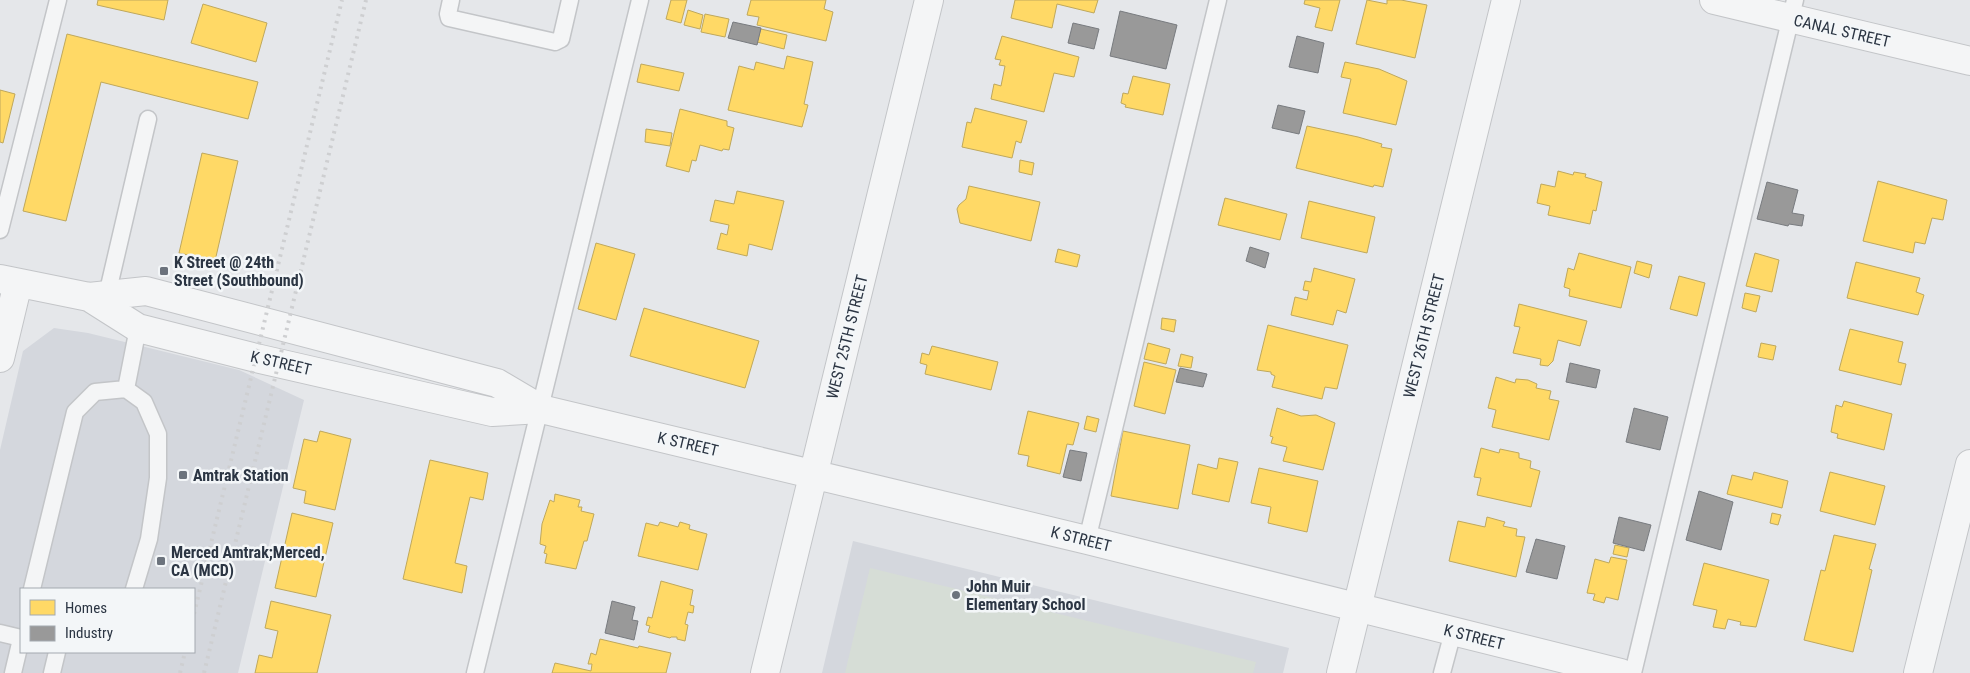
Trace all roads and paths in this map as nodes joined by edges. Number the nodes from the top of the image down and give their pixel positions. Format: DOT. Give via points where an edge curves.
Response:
graph roads {
  1 [pos="58,0"];
  2 [pos="451,0"];
  3 [pos="570,0"];
  4 [pos="640,0"];
  5 [pos="929,0"];
  6 [pos="1218,0"];
  7 [pos="1506,0"];
  8 [pos="1714,0"];
  9 [pos="1793,9"];
  10 [pos="1970,61"];
  11 [pos="148,119"];
  12 [pos="0,230"];
  13 [pos="9,281"];
  14 [pos="98,296"];
  15 [pos="138,328"];
  16 [pos="0,358"];
  17 [pos="126,389"];
  18 [pos="541,409"];
  19 [pos="1970,464"];
  20 [pos="814,474"];
  21 [pos="1086,540"];
  22 [pos="32,588"];
  23 [pos="134,588"];
  24 [pos="1357,608"];
  25 [pos="1453,632"];
  26 [pos="0,633"];
  27 [pos="20,639"];
  28 [pos="20,643"];
  29 [pos="57,653"];
  30 [pos="1586,669"];
  31 [pos="13,673"];
  32 [pos="52,673"];
  33 [pos="475,673"];
  34 [pos="765,673"];
  35 [pos="1341,673"];
  36 [pos="1442,673"];
  37 [pos="1621,673"];
  38 [pos="1633,673"];
  39 [pos="1918,673"];
  1 -- 12 [label="lane"];
  2 -- 3 [label="lane" via="449,18 555,42 561,39"];
  4 -- 18 [label="lane"];
  5 -- 20 [label="street, WEST 25TH STREET"];
  6 -- 21 [label="lane"];
  7 -- 24 [label="street, WEST 26TH STREET"];
  8 -- 9 [label="street, CANAL STREET"];
  9 -- 10 [label="street, CANAL STREET"];
  9 -- 38 [label="lane"];
  11 -- 14 [label="lane"];
  13 -- 14 [label="street, K STREET"];
  13 -- 16 [label="street"];
  14 -- 15 [label="street, K STREET"];
  14 -- 18 [label="street, K STREET" via="146,291 497,383"];
  15 -- 17 [label="lane"];
  15 -- 18 [label="street, K STREET" via="492,412"];
  17 -- 22 [label="lane" via="95,392 75,412"];
  17 -- 23 [label="lane" via="144,402 158,434 158,478 150,539"];
  18 -- 20 [label="street, K STREET"];
  18 -- 33 [label="lane"];
  19 -- 39 [label="street"];
  20 -- 21 [label="street, K STREET"];
  20 -- 34 [label="street, WEST 25TH STREET"];
  21 -- 24 [label="street, K STREET"];
  24 -- 25 [label="street, K STREET"];
  24 -- 35 [label="street, WEST 26TH STREET"];
  25 -- 30 [label="street, K STREET"];
  25 -- 36 [label="lane"];
  26 -- 27 [label="lane"];
  28 -- 31 [label="lane"];
  29 -- 32 [label="lane"];
  30 -- 37 [label="street, K STREET"];
}
